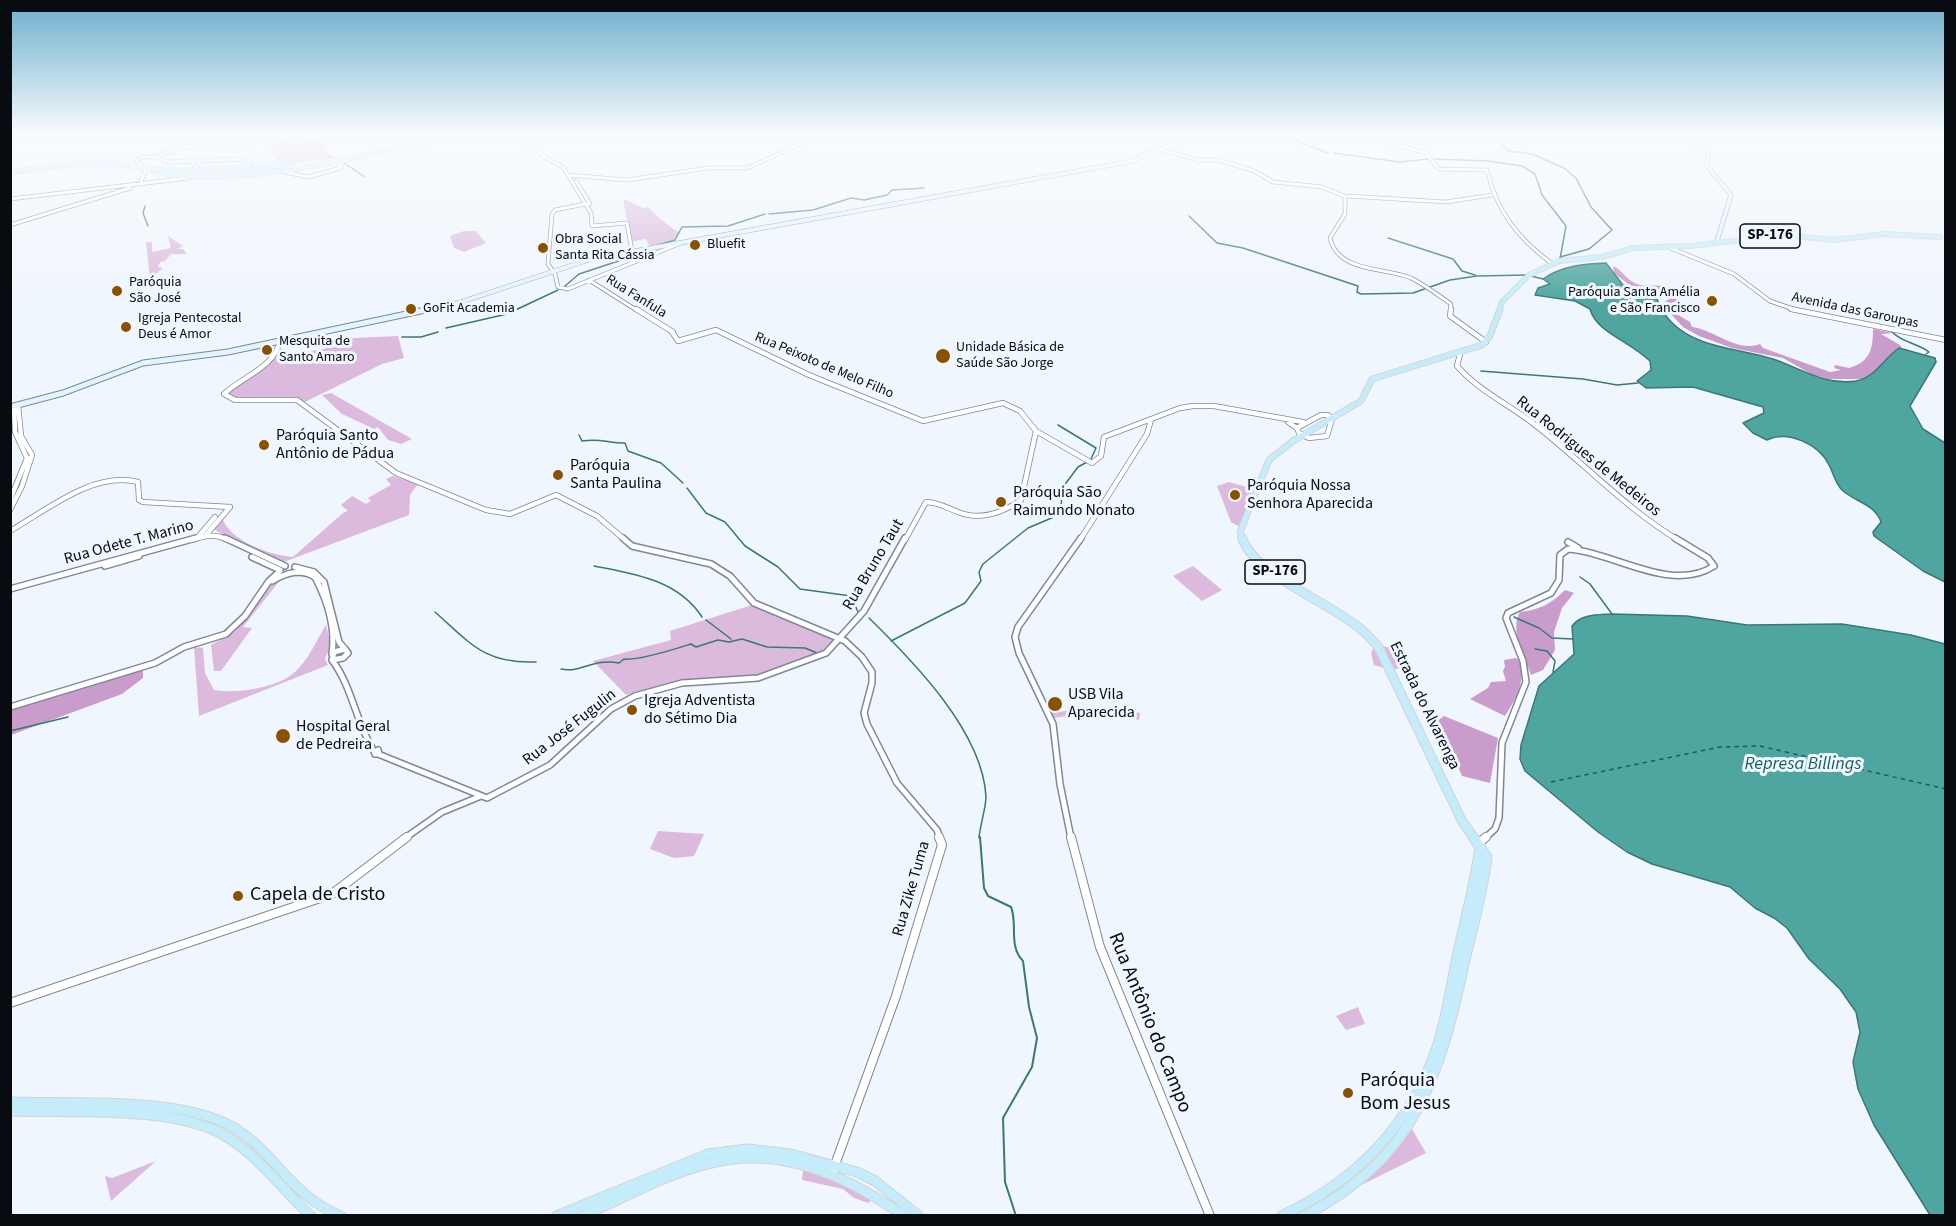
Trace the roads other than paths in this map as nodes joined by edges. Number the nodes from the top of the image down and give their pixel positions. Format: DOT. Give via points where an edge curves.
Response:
graph roads {
  1 [pos="85,191"];
  2 [pos="90,191"];
  3 [pos="119,191"];
  4 [pos="579,191"];
  5 [pos="581,191"];
  6 [pos="969,191"];
  7 [pos="1334,191"];
  8 [pos="1491,191"];
  9 [pos="1728,191"];
  10 [pos="113,193"];
  11 [pos="1339,193"];
  12 [pos="1492,195"];
  13 [pos="1347,196"];
  14 [pos="10,199"];
  15 [pos="587,204"];
  16 [pos="10,225"];
  17 [pos="592,226"];
  18 [pos="1943,237"];
  19 [pos="1718,241"];
  20 [pos="1668,247"];
  21 [pos="662,248"];
  22 [pos="632,251"];
  23 [pos="1551,263"];
  24 [pos="551,270"];
  25 [pos="589,280"];
  26 [pos="568,289"];
  27 [pos="672,332"];
  28 [pos="683,337"];
  29 [pos="1946,340"];
  30 [pos="280,341"];
  31 [pos="678,341"];
  32 [pos="1486,342"];
  33 [pos="1457,356"];
  34 [pos="14,406"];
  35 [pos="1331,417"];
  36 [pos="1151,420"];
  37 [pos="1286,420"];
  38 [pos="1303,422"];
  39 [pos="1036,431"];
  40 [pos="1299,432"];
  41 [pos="10,500"];
  42 [pos="220,506"];
  43 [pos="230,507"];
  44 [pos="10,510"];
  45 [pos="213,523"];
  46 [pos="211,529"];
  47 [pos="10,532"];
  48 [pos="218,536"];
  49 [pos="200,538"];
  50 [pos="1568,542"];
  51 [pos="1579,548"];
  52 [pos="122,560"];
  53 [pos="284,571"];
  54 [pos="1059,571"];
  55 [pos="10,590"];
  56 [pos="1014,632"];
  57 [pos="842,639"];
  58 [pos="346,651"];
  59 [pos="332,657"];
  60 [pos="343,672"];
  61 [pos="11,707"];
  62 [pos="485,797"];
  63 [pos="1481,850"];
  64 [pos="10,1003"];
  65 [pos="10,1102"];
  66 [pos="10,1111"];
  67 [pos="142,1113"];
  68 [pos="834,1169"];
  69 [pos="310,1215"];
  70 [pos="341,1215"];
  71 [pos="556,1215"];
  72 [pos="582,1215"];
  73 [pos="903,1215"];
  74 [pos="919,1215"];
  75 [pos="1210,1215"];
  76 [pos="1281,1215"];
  77 [pos="1304,1215"];
  1 -- 14 [label="street"];
  2 -- 10 [label="street"];
  3 -- 10 [label="street"];
  4 -- 15 [label="street"];
  5 -- 15 [label="street"];
  6 -- 21 [label="main road"];
  7 -- 11 [label="street"];
  8 -- 12 [label="street"];
  9 -- 19 [label="main road" via="1731,195"];
  10 -- 16 [label="street"];
  11 -- 13 [label="street"];
  12 -- 13 [label="street" via="1446,202"];
  12 -- 23 [label="street" via="1526,244"];
  13 -- 32 [label="street" via="1344,216 1330,238 1333,248 1362,266 1412,279 1452,306 1450,316"];
  15 -- 17 [label="street"];
  15 -- 24 [label="street" via="558,209 552,214 548,236"];
  17 -- 22 [label="street" via="626,223"];
  18 -- 19 [label="main road, SP-176" via="1891,234 1834,240 1786,235"];
  19 -- 20 [label="main road, SP-176"];
  20 -- 23 [label="main road, SP-176" via="1633,248 1602,258"];
  20 -- 29 [label="street, Avenida das Garoupas" via="1734,274 1786,308"];
  21 -- 22 [label="main road"];
  21 -- 25 [label="street"];
  22 -- 24 [label="main road"];
  23 -- 32 [label="main road, SP-176" via="1528,275 1502,302"];
  24 -- 26 [label="street" via="558,287"];
  24 -- 30 [label="main road" via="480,297"];
  25 -- 26 [label="street"];
  25 -- 27 [label="street, Rua Fanfula"];
  27 -- 28 [label="street, Rua Fanfula"];
  27 -- 31 [label="street"];
  28 -- 31 [label="street"];
  28 -- 39 [label="street, Rua Peixoto de Melo Filho" via="717,330 809,375 923,421 1003,403 1020,411"];
  30 -- 34 [label="main road" via="140,364 63,393"];
  30 -- 57 [label="street, Rua Zike Tuma" via="270,361 224,394 227,398 295,399 396,473 466,504 510,514 556,495 597,516 632,546 711,564 730,576 754,603"];
  32 -- 33 [label="main road, Estrada do Alvarenga / SP-176"];
  33 -- 35 [label="main road, Estrada do Alvarenga / SP-176" via="1372,379 1361,401"];
  33 -- 51 [label="street, Rua Rodrigues de Medeiros" via="1459,370 1471,382 1534,424 1647,521 1708,558 1714,566 1703,573 1667,575"];
  34 -- 41 [label="street" via="15,432 27,458"];
  34 -- 44 [label="street" via="21,436 32,455"];
  35 -- 38 [label="street" via="1322,415"];
  35 -- 40 [label="main road, Estrada do Alvarenga / SP-176"];
  35 -- 40 [label="street" via="1327,436"];
  36 -- 37 [label="street" via="1176,410 1209,408"];
  36 -- 39 [label="street" via="1104,437 1097,462 1088,462"];
  36 -- 54 [label="street" via="1140,447"];
  37 -- 38 [label="street"];
  37 -- 40 [label="street"];
  38 -- 40 [label="street"];
  39 -- 57 [label="street, Rua Bruno Taut" via="1019,502 977,517 939,502 926,502 866,608"];
  40 -- 63 [label="main road, Estrada do Alvarenga / SP-176" via="1266,465 1240,532 1243,545 1259,562 1356,625 1375,642 1461,819"];
  42 -- 43 [label="street"];
  42 -- 45 [label="street"];
  42 -- 47 [label="street" via="143,502 138,498 139,483 127,478 98,485"];
  43 -- 45 [label="street"];
  45 -- 46 [label="street"];
  45 -- 49 [label="street"];
  46 -- 48 [label="street"];
  46 -- 49 [label="street"];
  48 -- 49 [label="street, Rua Odete T. Marino"];
  48 -- 53 [label="street, Rua Odete T. Marino"];
  49 -- 52 [label="street, Rua Odete T. Marino"];
  49 -- 53 [label="street, Rua Odete T. Marino" via="217,538"];
  50 -- 51 [label="street"];
  51 -- 63 [label="street" via="1560,555 1559,580 1554,590 1510,610 1507,615 1526,682 1502,743 1499,818"];
  52 -- 55 [label="street, Rua Odete T. Marino"];
  53 -- 58 [label="street" via="295,567 314,572 324,582 339,642"];
  53 -- 59 [label="street" via="308,573 319,583 334,641"];
  53 -- 61 [label="street" via="226,634 184,647 156,663"];
  54 -- 56 [label="street"];
  56 -- 75 [label="street, Rua Antônio do Campo" via="1019,653 1053,722 1059,784 1102,955"];
  57 -- 62 [label="street, Rua José Fugulin" via="826,653 772,675 682,683 635,696 611,709 550,765"];
  57 -- 68 [label="street, Rua Zike Tuma" via="872,672 864,713 867,724 897,783 942,841 896,996"];
  58 -- 59 [label="street" via="338,650"];
  58 -- 59 [label="street" via="339,660"];
  58 -- 60 [label="street"];
  59 -- 60 [label="street"];
  60 -- 62 [label="street" via="367,742 378,753"];
  62 -- 64 [label="street, Rua José Fugulin" via="462,802 434,819 332,894"];
  63 -- 76 [label="main road" via="1437,1048 1410,1107 1389,1137 1351,1175 1305,1206"];
  63 -- 77 [label="main road" via="1449,1032 1418,1114 1392,1150 1343,1195"];
  65 -- 67 [label="main road"];
  66 -- 67 [label="main road"];
  67 -- 69 [label="main road" via="185,1120 221,1133"];
  67 -- 70 [label="main road" via="188,1112 228,1124 261,1150 310,1200"];
  68 -- 71 [label="main road" via="782,1153 726,1150 684,1162"];
  68 -- 72 [label="main road" via="771,1160 723,1160"];
  68 -- 73 [label="main road"];
  68 -- 74 [label="main road" via="876,1181"];
}
